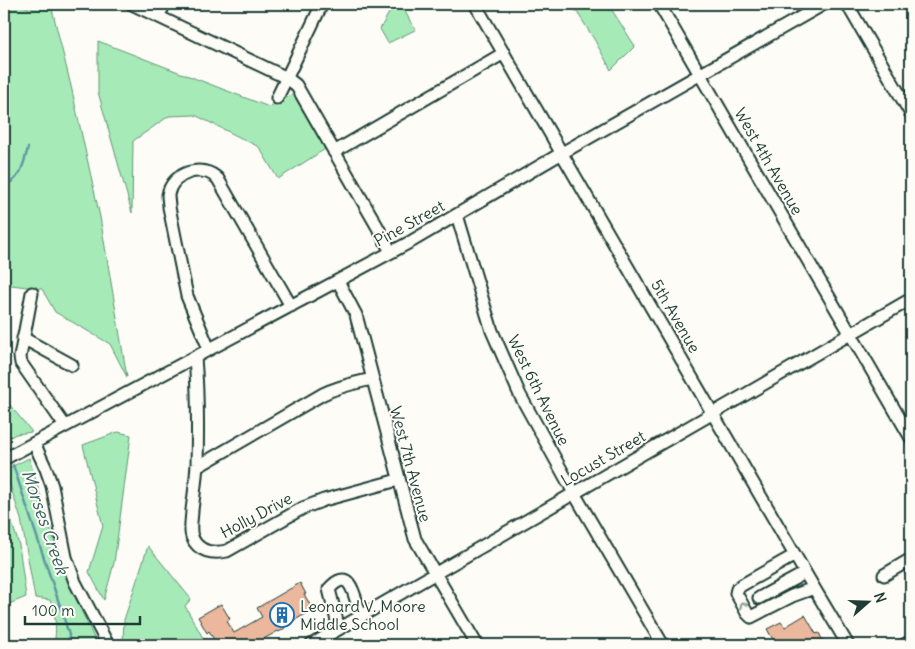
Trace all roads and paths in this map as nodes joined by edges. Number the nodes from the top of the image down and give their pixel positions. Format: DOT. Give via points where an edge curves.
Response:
graph roads {
  1 [pos="132,4"];
  2 [pos="165,4"];
  3 [pos="322,4"];
  4 [pos="475,4"];
  5 [pos="660,4"];
  6 [pos="824,4"];
  7 [pos="847,4"];
  8 [pos="158,16"];
  9 [pos="504,54"];
  10 [pos="700,75"];
  11 [pos="287,78"];
  12 [pos="277,98"];
  13 [pos="911,114"];
  14 [pos="334,152"];
  15 [pos="562,153"];
  16 [pos="457,216"];
  17 [pos="390,252"];
  18 [pos="338,280"];
  19 [pos="32,293"];
  20 [pos="911,299"];
  21 [pos="291,306"];
  22 [pos="851,334"];
  23 [pos="24,338"];
  24 [pos="209,350"];
  25 [pos="196,357"];
  26 [pos="72,365"];
  27 [pos="372,379"];
  28 [pos="713,414"];
  29 [pos="65,426"];
  30 [pos="911,438"];
  31 [pos="34,443"];
  32 [pos="4,459"];
  33 [pos="197,467"];
  34 [pos="398,480"];
  35 [pos="574,493"];
  36 [pos="795,555"];
  37 [pos="911,559"];
  38 [pos="806,573"];
  39 [pos="435,574"];
  40 [pos="884,574"];
  41 [pos="750,580"];
  42 [pos="814,588"];
  43 [pos="759,598"];
  44 [pos="766,609"];
  45 [pos="361,616"];
  46 [pos="339,629"];
  47 [pos="911,641"];
  48 [pos="108,645"];
  49 [pos="312,645"];
  50 [pos="477,645"];
  51 [pos="662,645"];
  52 [pos="848,645"];
  53 [pos="904,645"];
  1 -- 8 [label="street"];
  2 -- 8 [label="street"];
  3 -- 11 [label="street"];
  4 -- 9 [label="street, 5th Avenue"];
  5 -- 10 [label="street, West 4th Avenue"];
  6 -- 10 [label="street, Pine Street"];
  7 -- 13 [label="street"];
  8 -- 11 [label="street"];
  9 -- 14 [label="street"];
  9 -- 15 [label="street, 5th Avenue"];
  10 -- 15 [label="street, Pine Street"];
  10 -- 22 [label="street, West 4th Avenue"];
  11 -- 12 [label="street"];
  11 -- 14 [label="street" via="296,85"];
  14 -- 17 [label="street"];
  15 -- 16 [label="street, Pine Street"];
  15 -- 28 [label="street, 5th Avenue"];
  16 -- 17 [label="street, Pine Street"];
  16 -- 35 [label="street, West 6th Avenue" via="492,330 520,395"];
  17 -- 18 [label="street, Pine Street"];
  18 -- 21 [label="street, Pine Street"];
  18 -- 27 [label="street, West 7th Avenue" via="356,315"];
  19 -- 23 [label="street"];
  20 -- 22 [label="street, Locust Street"];
  21 -- 24 [label="street, Pine Street"];
  21 -- 24 [label="street" via="218,179 202,171 184,174 168,194 169,207 188,296"];
  22 -- 28 [label="street, Locust Street"];
  22 -- 30 [label="street, West 4th Avenue"];
  23 -- 26 [label="street"];
  23 -- 29 [label="street" via="21,363"];
  24 -- 25 [label="street, Pine Street"];
  25 -- 29 [label="street, Pine Street"];
  25 -- 33 [label="street, Holly Drive"];
  27 -- 33 [label="street" via="323,394"];
  27 -- 34 [label="street, West 7th Avenue"];
  28 -- 35 [label="street, Locust Street"];
  28 -- 36 [label="street, 5th Avenue"];
  29 -- 31 [label="street, Pine Street"];
  31 -- 32 [label="street, Pine Street"];
  31 -- 48 [label="street" via="52,486 66,557 75,582"];
  33 -- 34 [label="street, Holly Drive" via="191,531 198,546 210,552 233,548 303,508"];
  34 -- 39 [label="street, West 7th Avenue" via="415,539"];
  35 -- 39 [label="street, Locust Street"];
  35 -- 51 [label="street, West 6th Avenue"];
  36 -- 38 [label="street, 5th Avenue"];
  36 -- 41 [label="street"];
  37 -- 40 [label="street"];
  38 -- 42 [label="street, 5th Avenue"];
  38 -- 43 [label="street"];
  39 -- 45 [label="street, Locust Street"];
  39 -- 50 [label="street, West 7th Avenue"];
  41 -- 43 [label="street"];
  44 -- 41 [label="street, one-way" via="751,617 747,613 736,593"];
  42 -- 44 [label="street"];
  42 -- 52 [label="street, 5th Avenue"];
  43 -- 44 [label="street"];
  45 -- 46 [label="street, Locust Street"];
  45 -- 46 [label="street" via="349,582 343,580 329,589"];
  46 -- 49 [label="street, Locust Street"];
  47 -- 53 [label="street"];
}
